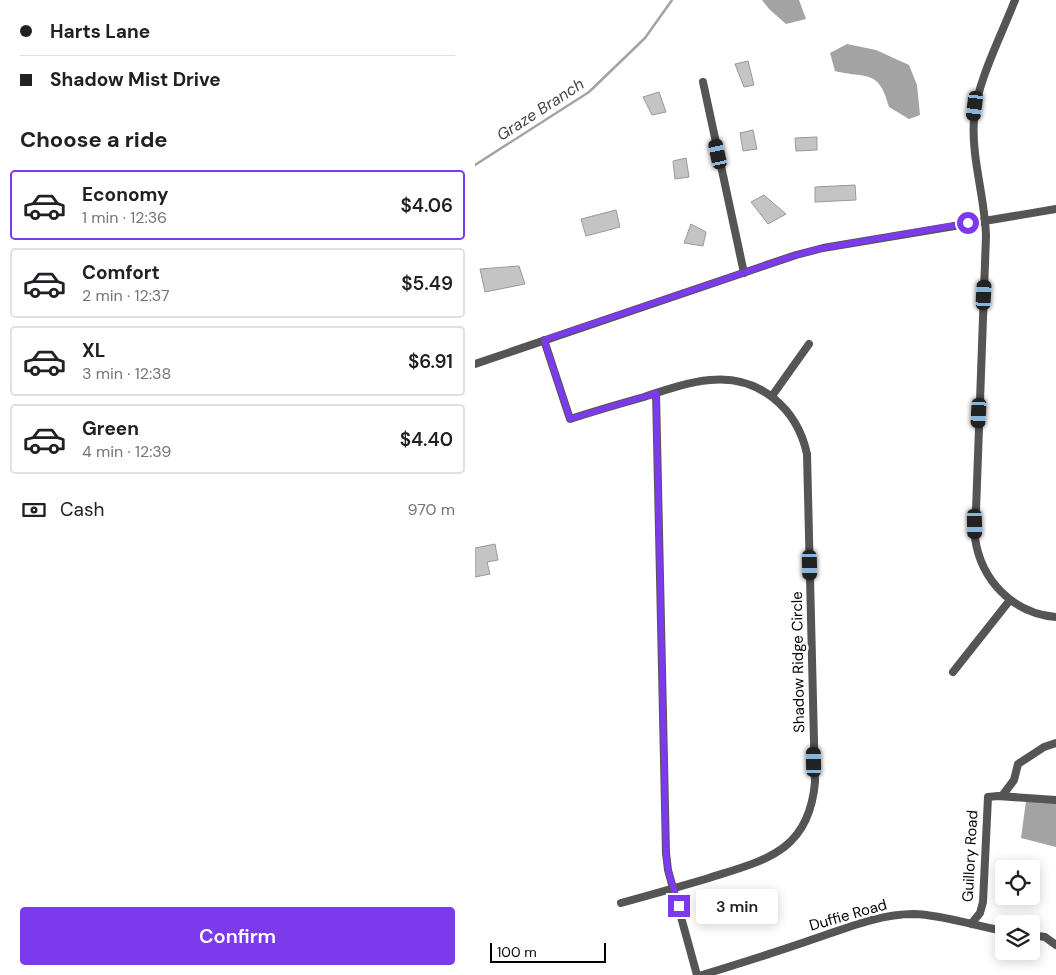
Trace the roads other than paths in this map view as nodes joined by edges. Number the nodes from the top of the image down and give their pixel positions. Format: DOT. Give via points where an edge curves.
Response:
graph roads {
  1 [pos="1015,0"];
  2 [pos="703,82"];
  3 [pos="1056,209"];
  4 [pos="986,220"];
  5 [pos="744,273"];
  6 [pos="544,340"];
  7 [pos="809,344"];
  8 [pos="475,364"];
  9 [pos="656,393"];
  10 [pos="772,396"];
  11 [pos="1009,600"];
  12 [pos="1056,617"];
  13 [pos="953,672"];
  14 [pos="1056,743"];
  15 [pos="1000,796"];
  16 [pos="1056,800"];
  17 [pos="673,888"];
  18 [pos="621,903"];
  19 [pos="971,924"];
  20 [pos="995,929"];
  21 [pos="1040,936"];
  22 [pos="1056,945"];
  23 [pos="697,975"];
  24 [pos="702,975"];
  1 -- 4 [label="street" via="975,106 975,153"];
  2 -- 5 [label="street"];
  3 -- 4 [label="street"];
  4 -- 5 [label="street" via="823,248"];
  4 -- 11 [label="street" via="975,538 989,578"];
  5 -- 6 [label="street"];
  6 -- 8 [label="street"];
  6 -- 9 [label="street, Shadow Ridge Circle" via="570,419"];
  7 -- 10 [label="street"];
  9 -- 10 [label="street, Shadow Ridge Circle" via="698,382 726,380 745,382"];
  9 -- 17 [label="street" via="666,854"];
  10 -- 17 [label="street, Shadow Ridge Circle" via="795,421 807,454 814,792 803,823 776,854 755,864"];
  11 -- 12 [label="street" via="1029,610"];
  11 -- 13 [label="street"];
  14 -- 15 [label="street" via="1018,764 1014,780"];
  15 -- 16 [label="street"];
  15 -- 19 [label="street, Guillory Road" via="987,797 983,902 980,913"];
  17 -- 18 [label="street, Shadow Ridge Circle"];
  17 -- 23 [label="street"];
  19 -- 20 [label="street, Duffie Road"];
  19 -- 24 [label="street, Duffie Road" via="927,915 883,918"];
  21 -- 22 [label="street"];
}
